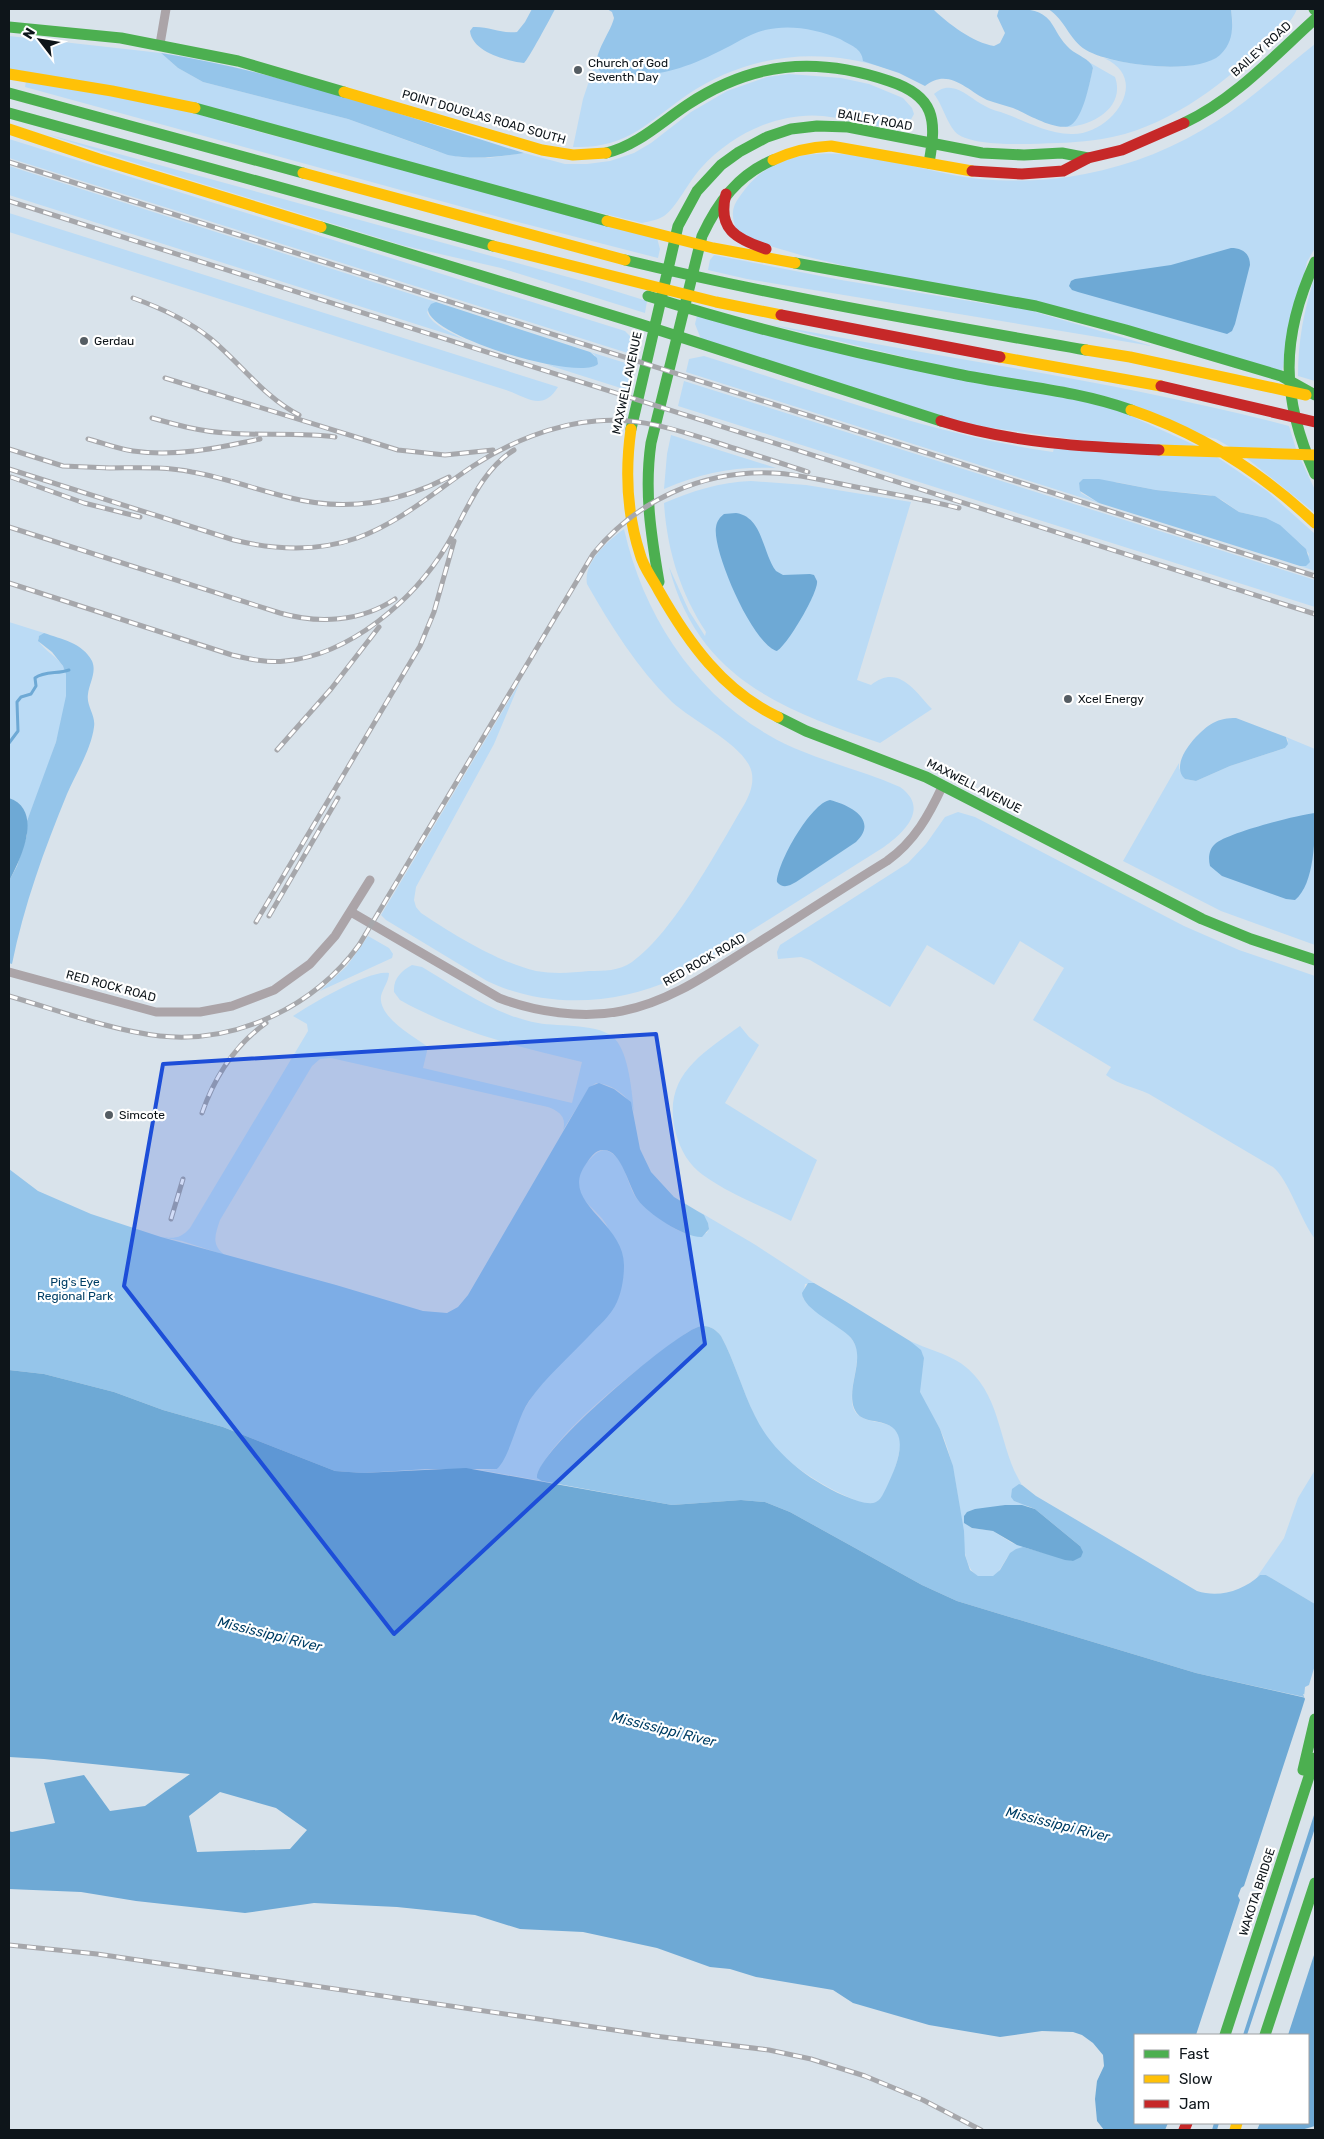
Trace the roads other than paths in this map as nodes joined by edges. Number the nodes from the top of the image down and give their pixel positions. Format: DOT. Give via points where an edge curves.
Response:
graph roads {
  1 [pos="166,9"];
  2 [pos="1315,19"];
  3 [pos="9,27"];
  4 [pos="160,44"];
  5 [pos="9,74"];
  6 [pos="9,92"];
  7 [pos="9,113"];
  8 [pos="9,129"];
  9 [pos="933,145"];
  10 [pos="1088,158"];
  11 [pos="929,163"];
  12 [pos="726,194"];
  13 [pos="674,237"];
  14 [pos="699,244"];
  15 [pos="523,254"];
  16 [pos="1315,262"];
  17 [pos="840,271"];
  18 [pos="652,328"];
  19 [pos="676,337"];
  20 [pos="1315,396"];
  21 [pos="1315,422"];
  22 [pos="1315,455"];
  23 [pos="1315,474"];
  24 [pos="1315,523"];
  25 [pos="660,590"];
  26 [pos="943,785"];
  27 [pos="370,880"];
  28 [pos="351,912"];
  29 [pos="1315,960"];
  30 [pos="9,972"];
  31 [pos="1315,1719"];
  32 [pos="1315,1758"];
  33 [pos="1279,1870"];
  34 [pos="1315,1883"];
  35 [pos="1224,2034"];
  36 [pos="1266,2034"];
  1 -- 4 [label="street"];
  2 -- 10 [label="main road, BAILEY ROAD" via="1238,88 1197,117 1139,144"];
  3 -- 4 [label="main road, POINT DOUGLAS ROAD SOUTH"];
  4 -- 9 [label="main road, POINT DOUGLAS ROAD SOUTH" via="260,66 532,148 568,155 597,155 631,145 703,94 743,75 798,64 834,67 882,78 920,96 933,116"];
  5 -- 13 [label="main road" via="190,107"];
  6 -- 20 [label="main road" via="540,238 694,277 844,308 1130,357"];
  7 -- 15 [label="main road"];
  8 -- 18 [label="main road"];
  9 -- 10 [label="main road, BAILEY ROAD" via="995,155 1062,153"];
  9 -- 11 [label="main road, POINT DOUGLAS ROAD SOUTH"];
  9 -- 13 [label="main road, BAILEY ROAD" via="838,126 808,126 779,133 739,152 711,174 686,209"];
  10 -- 11 [label="main road, BAILEY ROAD" via="1063,171 1022,174 977,172"];
  11 -- 12 [label="main road, BAILEY ROAD" via="851,148 812,147 767,162"];
  12 -- 14 [label="main road, BAILEY ROAD"];
  12 -- 17 [label="main road" via="726,222 738,239"];
  13 -- 14 [label="main road"];
  13 -- 18 [label="main road, MAXWELL AVENUE"];
  14 -- 17 [label="main road"];
  14 -- 19 [label="main road, MAXWELL AVENUE"];
  15 -- 21 [label="main road" via="742,308 1159,385"];
  15 -- 24 [label="main road" via="761,330 1135,410 1181,430 1252,470"];
  16 -- 23 [label="main road" via="1298,304 1289,354 1293,413"];
  17 -- 20 [label="main road" via="1014,302 1094,321 1282,376"];
  18 -- 19 [label="main road"];
  18 -- 25 [label="main road, MAXWELL AVENUE" via="632,414 628,490 640,556"];
  19 -- 22 [label="main road" via="934,420 999,435 1105,448"];
  19 -- 25 [label="main road, MAXWELL AVENUE" via="648,460 646,504"];
  25 -- 26 [label="main road, MAXWELL AVENUE" via="676,621 703,659 753,703 798,728"];
  26 -- 28 [label="street, RED ROCK ROAD" via="918,832 896,854 693,983 658,1000 623,1011 595,1014 558,1012 499,998"];
  26 -- 29 [label="main road, MAXWELL AVENUE" via="1202,919"];
  27 -- 28 [label="street, RED ROCK ROAD"];
  28 -- 30 [label="street, RED ROCK ROAD" via="324,950 289,980 251,999 210,1011 150,1011"];
  31 -- 33 [label="main road"];
  32 -- 33 [label="main road, WAKOTA BRIDGE"];
  33 -- 35 [label="main road, WAKOTA BRIDGE"];
  34 -- 36 [label="main road"];
}
